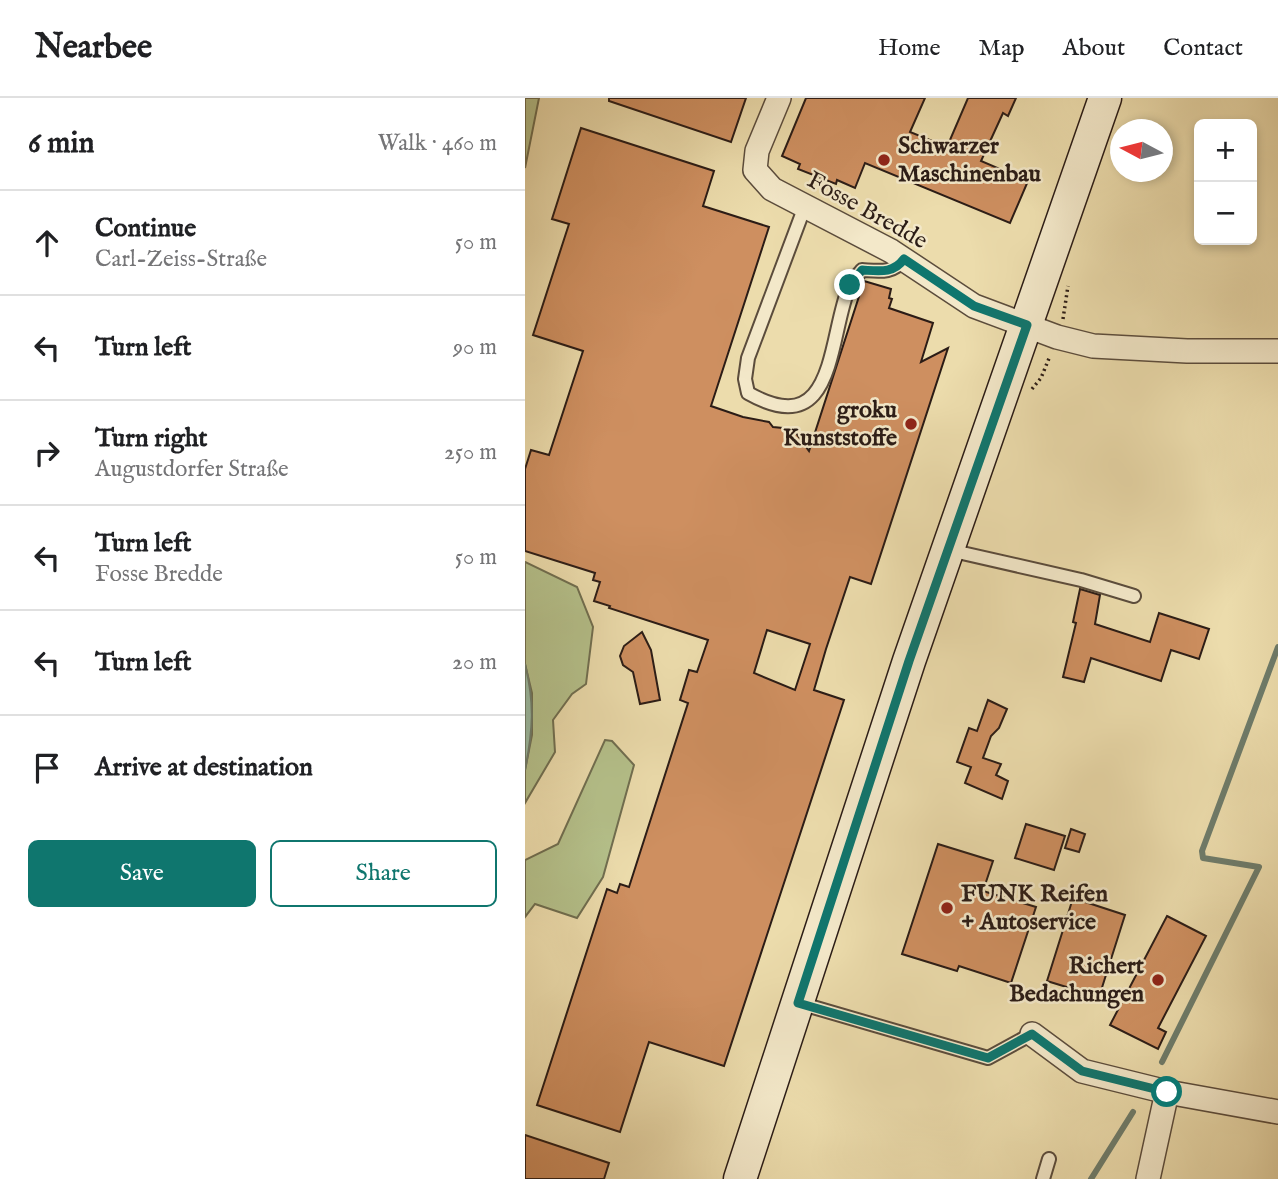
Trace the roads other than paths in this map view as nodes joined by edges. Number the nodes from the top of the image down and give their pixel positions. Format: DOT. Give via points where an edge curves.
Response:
graph roads {
  1 [pos="779,98"];
  2 [pos="1105,98"];
  3 [pos="805,206"];
  4 [pos="904,259"];
  5 [pos="1027,325"];
  6 [pos="1278,351"];
  7 [pos="948,550"];
  8 [pos="1134,596"];
  9 [pos="798,1003"];
  10 [pos="1032,1034"];
  11 [pos="1167,1092"];
  12 [pos="1278,1112"];
  13 [pos="1049,1159"];
  14 [pos="740,1179"];
  15 [pos="1044,1179"];
  16 [pos="1148,1179"];
  1 -- 3 [label="street, Fosse Bredde" via="757,151 755,170 772,189"];
  2 -- 5 [label="main road"];
  3 -- 4 [label="street, Fosse Bredde"];
  3 -- 4 [label="lane" via="748,358 748,393 784,406 805,404 816,395 850,285 862,270 889,271"];
  4 -- 5 [label="street, Fosse Bredde" via="974,306"];
  5 -- 6 [label="street, Fosse Bredde" via="1093,346"];
  5 -- 7 [label="main road"];
  7 -- 8 [label="lane"];
  7 -- 9 [label="main road"];
  9 -- 10 [label="lane" via="988,1058"];
  9 -- 14 [label="main road"];
  10 -- 11 [label="street" via="1082,1071"];
  11 -- 12 [label="street"];
  11 -- 16 [label="street"];
  13 -- 15 [label="lane"];
}
